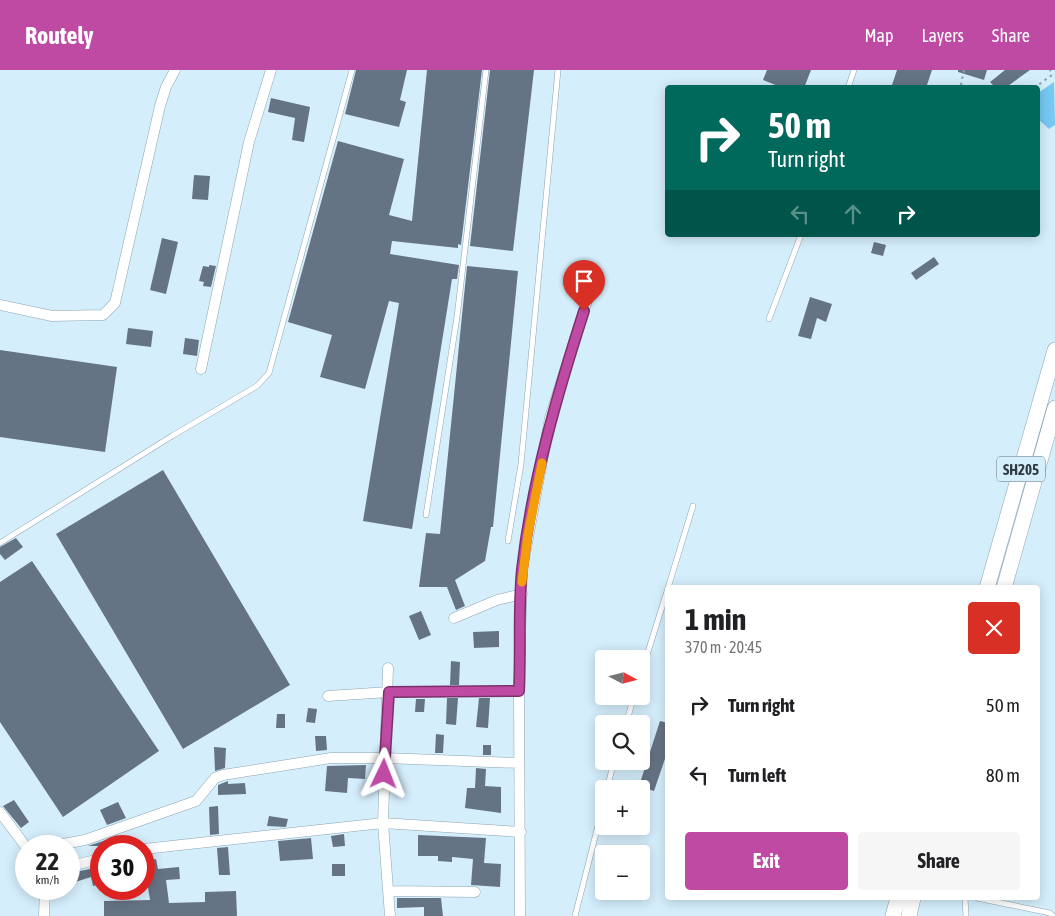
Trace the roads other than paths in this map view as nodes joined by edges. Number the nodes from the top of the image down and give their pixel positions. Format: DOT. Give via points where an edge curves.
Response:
graph roads {
  1 [pos="175,70"];
  2 [pos="271,70"];
  3 [pos="352,70"];
  4 [pos="486,70"];
  5 [pos="558,70"];
  6 [pos="854,70"];
  7 [pos="849,85"];
  8 [pos="800,237"];
  9 [pos="595,275"];
  10 [pos="0,305"];
  11 [pos="769,318"];
  12 [pos="1055,350"];
  13 [pos="201,368"];
  14 [pos="1055,408"];
  15 [pos="693,506"];
  16 [pos="426,516"];
  17 [pos="508,541"];
  18 [pos="0,543"];
  19 [pos="669,585"];
  20 [pos="988,585"];
  21 [pos="1005,585"];
  22 [pos="522,594"];
  23 [pos="665,598"];
  24 [pos="454,618"];
  25 [pos="649,650"];
  26 [pos="388,668"];
  27 [pos="519,691"];
  28 [pos="389,692"];
  29 [pos="328,696"];
  30 [pos="384,758"];
  31 [pos="519,763"];
  32 [pos="0,812"];
  33 [pos="383,823"];
  34 [pos="521,832"];
  35 [pos="17,835"];
  36 [pos="596,835"];
  37 [pos="80,841"];
  38 [pos="155,848"];
  39 [pos="388,891"];
  40 [pos="475,892"];
  41 [pos="45,900"];
  42 [pos="897,900"];
  43 [pos="913,900"];
  44 [pos="965,900"];
  45 [pos="987,900"];
  46 [pos="44,916"];
  47 [pos="390,916"];
  48 [pos="520,916"];
  49 [pos="575,916"];
  50 [pos="893,916"];
  51 [pos="909,916"];
  52 [pos="966,916"];
  53 [pos="1053,916"];
  1 -- 10 [label="street" via="160,106 110,310 103,315 59,317"];
  2 -- 13 [label="street" via="249,142"];
  3 -- 18 [label="lane" via="269,373 258,386"];
  4 -- 16 [label="lane" via="457,317"];
  5 -- 17 [label="lane" via="521,464"];
  6 -- 7 [label="lane"];
  8 -- 11 [label="lane"];
  9 -- 22 [label="street" via="550,418 522,570"];
  12 -- 20 [label="main road, SH205"];
  14 -- 21 [label="main road"];
  15 -- 19 [label="lane"];
  22 -- 24 [label="street" via="497,600"];
  22 -- 27 [label="street"];
  23 -- 25 [label="lane"];
  26 -- 28 [label="street"];
  27 -- 28 [label="street"];
  27 -- 31 [label="street"];
  28 -- 29 [label="street"];
  28 -- 30 [label="street"];
  30 -- 31 [label="street"];
  30 -- 33 [label="street"];
  30 -- 37 [label="street" via="331,758 223,775 215,778 196,800"];
  31 -- 34 [label="street"];
  32 -- 35 [label="street"];
  33 -- 34 [label="street"];
  33 -- 38 [label="street"];
  33 -- 39 [label="street"];
  34 -- 48 [label="street"];
  36 -- 49 [label="lane"];
  39 -- 40 [label="street"];
  39 -- 47 [label="street"];
  41 -- 46 [label="street"];
  42 -- 50 [label="main road"];
  43 -- 51 [label="main road"];
  44 -- 52 [label="lane"];
  45 -- 53 [label="lane"];
}
